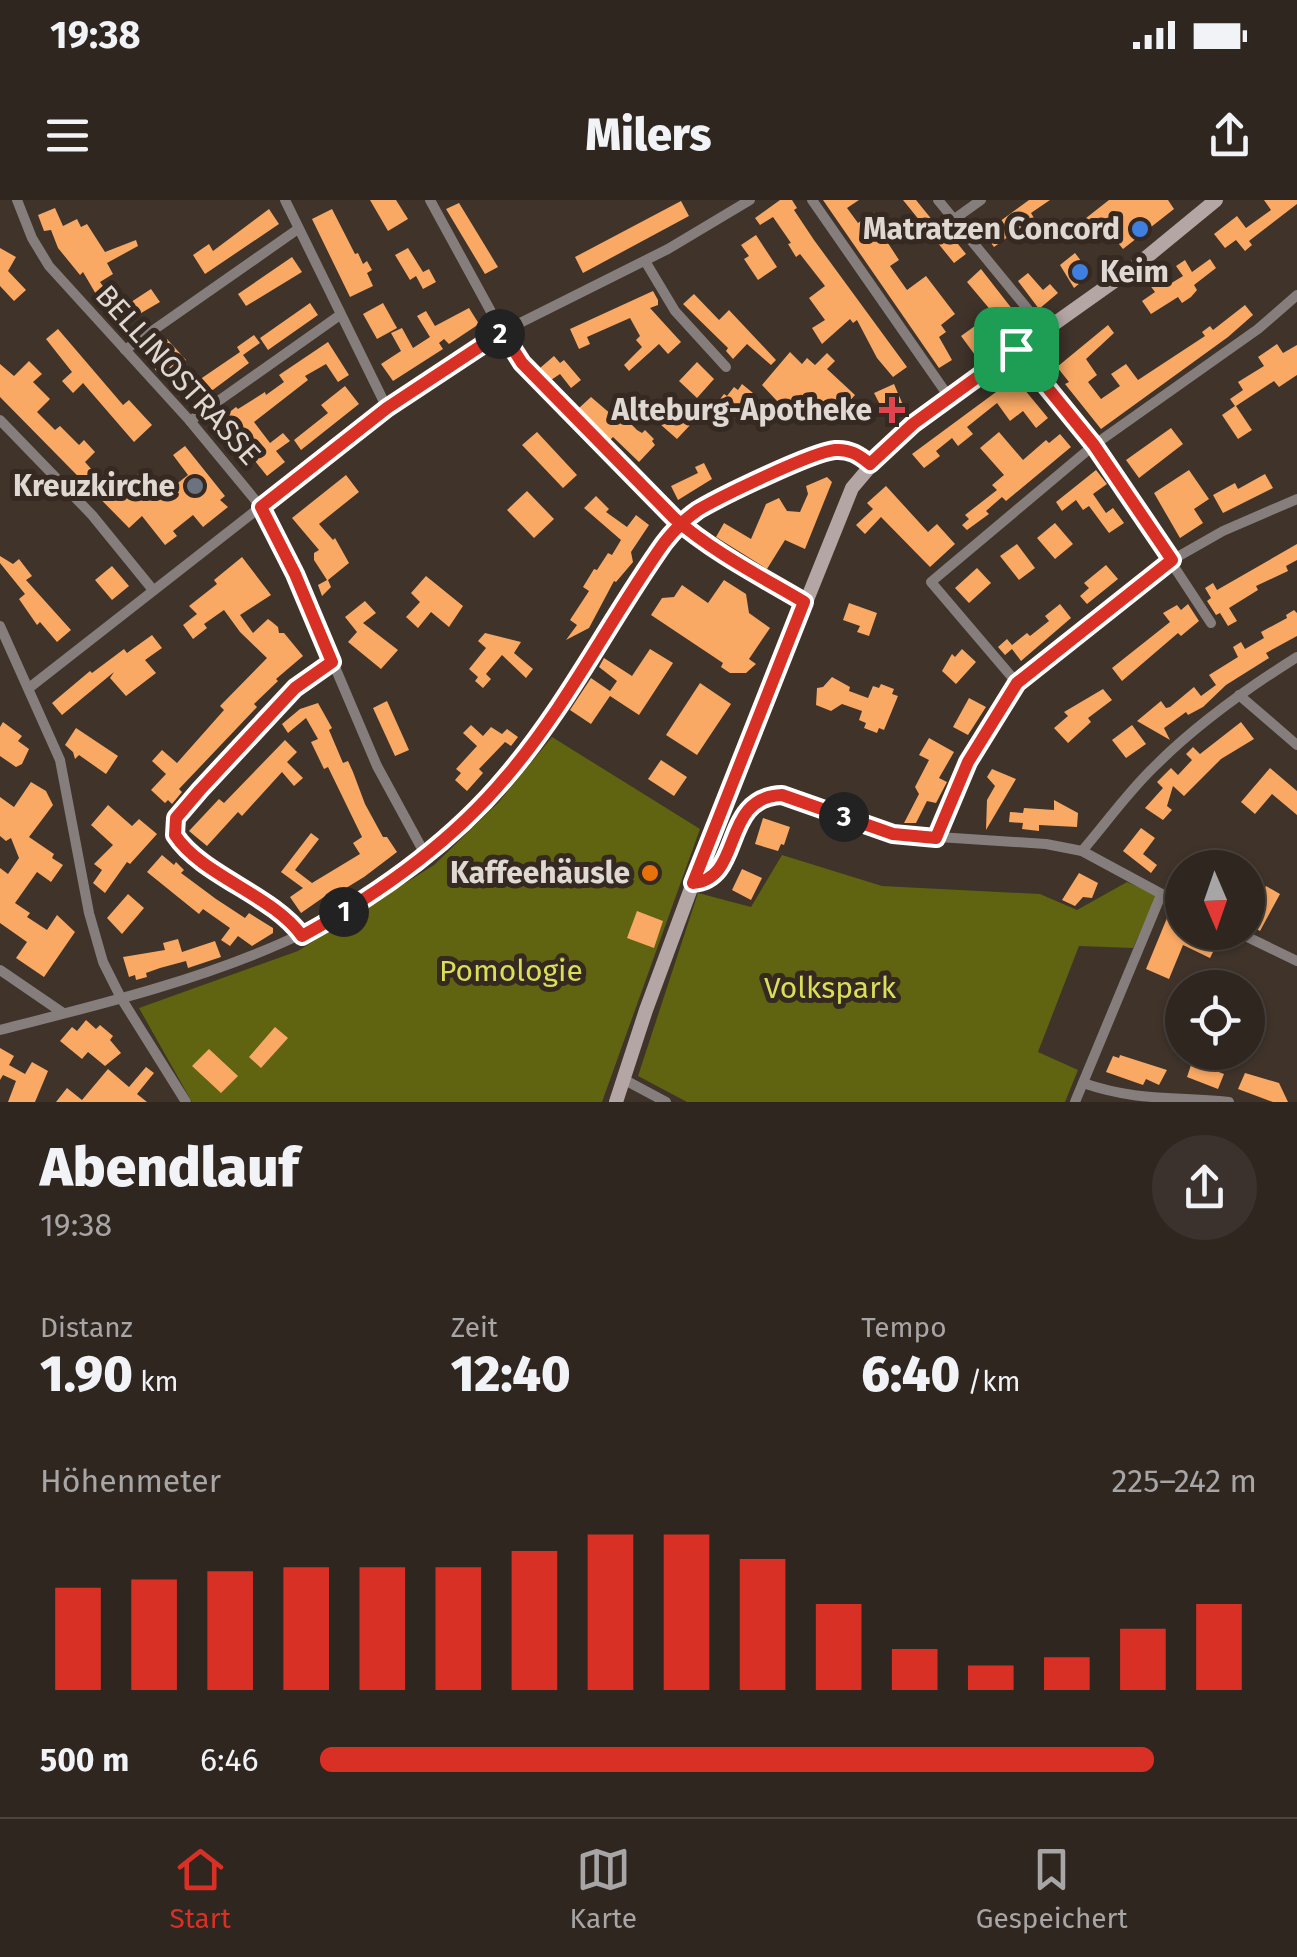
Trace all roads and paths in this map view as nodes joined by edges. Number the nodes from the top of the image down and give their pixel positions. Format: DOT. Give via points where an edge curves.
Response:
graph roads {
  1 [pos="17,200"];
  2 [pos="285,200"];
  3 [pos="430,200"];
  4 [pos="750,200"];
  5 [pos="812,200"];
  6 [pos="938,200"];
  7 [pos="981,200"];
  8 [pos="1216,200"];
  9 [pos="953,220"];
  10 [pos="298,229"];
  11 [pos="645,261"];
  12 [pos="1297,296"];
  13 [pos="340,315"];
  14 [pos="1044,330"];
  15 [pos="502,332"];
  16 [pos="1016,349"];
  17 [pos="126,350"];
  18 [pos="726,367"];
  19 [pos="950,397"];
  20 [pos="387,408"];
  21 [pos="0,420"];
  22 [pos="190,421"];
  23 [pos="1094,445"];
  24 [pos="870,464"];
  25 [pos="1297,499"];
  26 [pos="261,507"];
  27 [pos="680,524"];
  28 [pos="1172,560"];
  29 [pos="153,590"];
  30 [pos="804,602"];
  31 [pos="1211,622"];
  32 [pos="1,632"];
  33 [pos="1297,656"];
  34 [pos="332,662"];
  35 [pos="1017,683"];
  36 [pos="28,688"];
  37 [pos="1239,695"];
  38 [pos="1297,745"];
  39 [pos="936,838"];
  40 [pos="1082,851"];
  41 [pos="426,856"];
  42 [pos="693,883"];
  43 [pos="1162,895"];
  44 [pos="1165,897"];
  45 [pos="302,936"];
  46 [pos="1265,946"];
  47 [pos="1281,954"];
  48 [pos="1297,961"];
  49 [pos="0,970"];
  50 [pos="1297,970"];
  51 [pos="121,998"];
  52 [pos="63,1014"];
  53 [pos="0,1030"];
  54 [pos="623,1078"];
  55 [pos="1083,1083"];
  56 [pos="186,1102"];
  57 [pos="616,1102"];
  58 [pos="666,1102"];
  59 [pos="1075,1102"];
  60 [pos="1230,1102"];
  1 -- 17 [label="street, BELLINOSTRASSE" via="49,266"];
  2 -- 10 [label="street"];
  3 -- 15 [label="street"];
  4 -- 11 [label="street"];
  5 -- 19 [label="street"];
  6 -- 9 [label="street"];
  7 -- 9 [label="street"];
  8 -- 14 [label="main road"];
  9 -- 14 [label="street"];
  10 -- 13 [label="street"];
  10 -- 17 [label="street"];
  11 -- 15 [label="street"];
  11 -- 18 [label="street" via="674,311"];
  12 -- 23 [label="street"];
  13 -- 20 [label="street"];
  13 -- 22 [label="street"];
  14 -- 16 [label="main road"];
  15 -- 20 [label="street"];
  15 -- 27 [label="street" via="522,363"];
  16 -- 19 [label="main road"];
  16 -- 23 [label="street"];
  17 -- 22 [label="street, BELLINOSTRASSE"];
  19 -- 24 [label="main road"];
  20 -- 26 [label="street"];
  21 -- 29 [label="street"];
  22 -- 26 [label="street, BELLINOSTRASSE"];
  23 -- 28 [label="street"];
  23 -- 35 [label="street" via="931,582"];
  24 -- 27 [label="street" via="850,452 822,453"];
  24 -- 30 [label="main road" via="842,506"];
  25 -- 28 [label="street"];
  26 -- 29 [label="street"];
  26 -- 34 [label="street, BELLINOSTRASSE"];
  27 -- 30 [label="street"];
  27 -- 41 [label="street" via="510,774"];
  28 -- 31 [label="street"];
  28 -- 35 [label="street"];
  29 -- 36 [label="street"];
  30 -- 42 [label="main road"];
  32 -- 36 [label="street"];
  33 -- 37 [label="street"];
  34 -- 41 [label="street, BELLINOSTRASSE"];
  34 -- 45 [label="street" via="288,694 174,823 179,841"];
  35 -- 39 [label="street" via="968,762"];
  36 -- 51 [label="street" via="60,760 92,927"];
  37 -- 38 [label="street"];
  37 -- 40 [label="street" via="1150,770"];
  39 -- 40 [label="street"];
  39 -- 42 [label="street" via="893,834 765,795 748,806 720,870"];
  40 -- 43 [label="street"];
  41 -- 45 [label="street"];
  42 -- 54 [label="main road"];
  43 -- 44 [label="street"];
  43 -- 55 [label="street"];
  45 -- 51 [label="street"];
  46 -- 47 [label="street"];
  47 -- 48 [label="street"];
  47 -- 50 [label="street"];
  49 -- 52 [label="street"];
  51 -- 52 [label="street"];
  51 -- 56 [label="street"];
  52 -- 53 [label="street"];
  54 -- 57 [label="main road"];
  54 -- 58 [label="street"];
  55 -- 59 [label="street"];
  55 -- 60 [label="street" via="1144,1100"];
}
